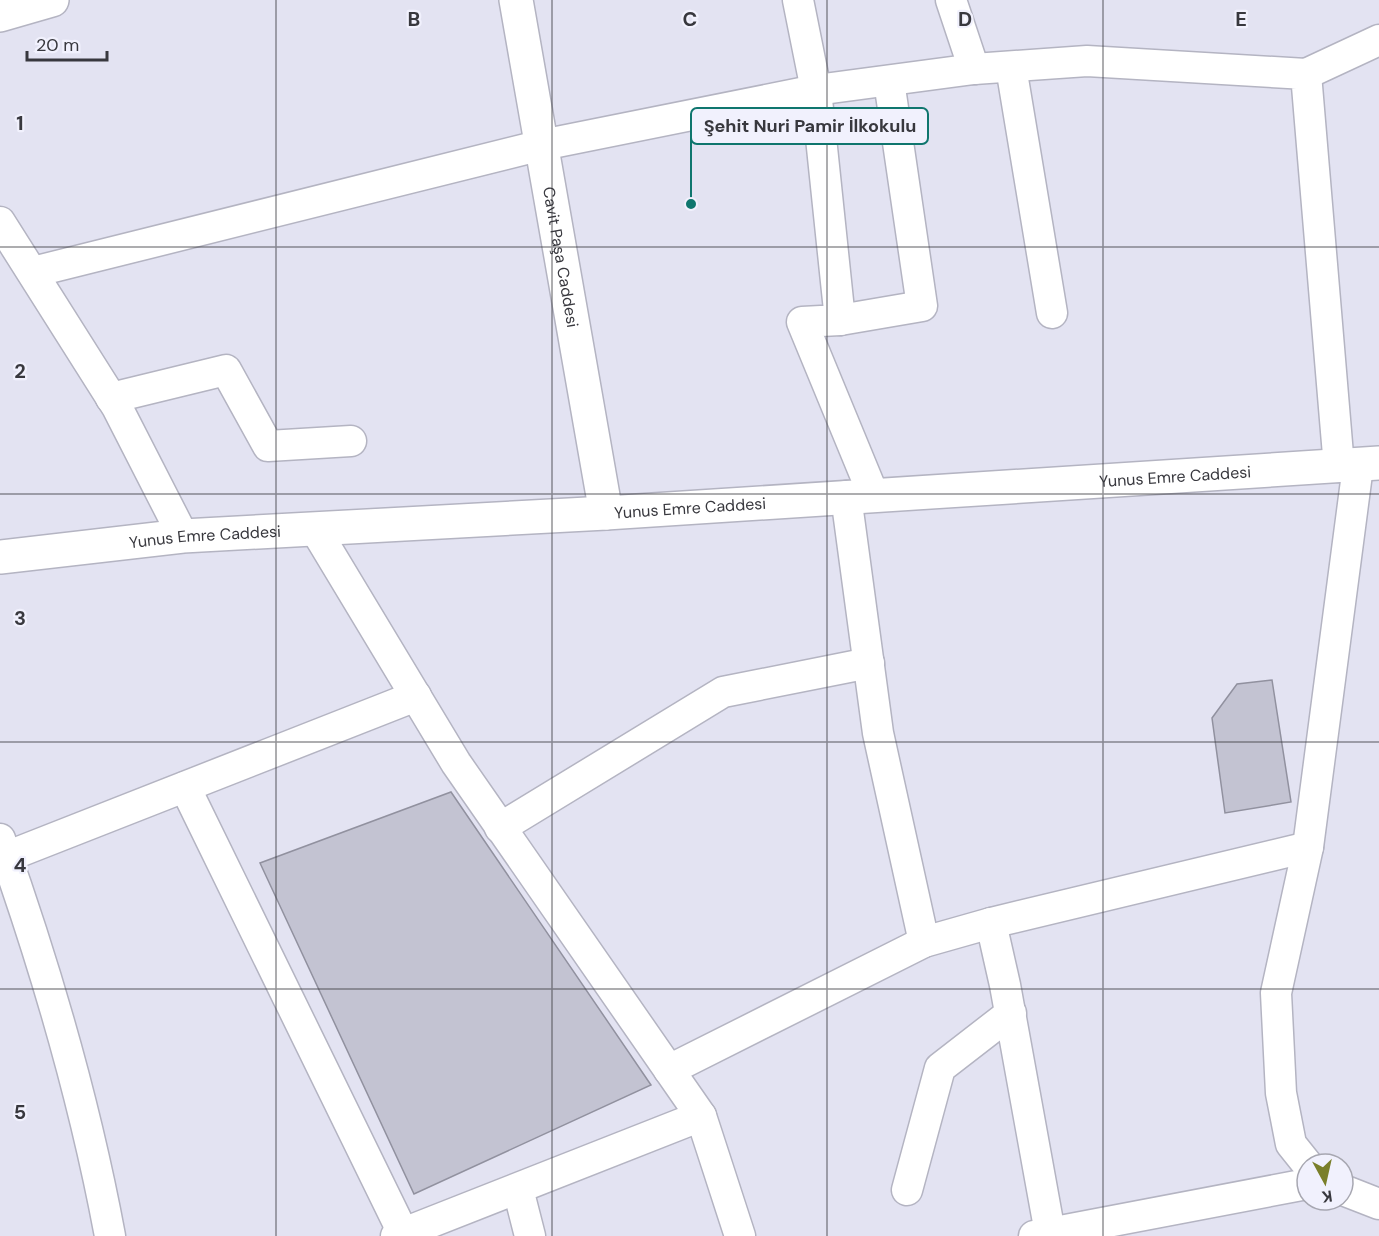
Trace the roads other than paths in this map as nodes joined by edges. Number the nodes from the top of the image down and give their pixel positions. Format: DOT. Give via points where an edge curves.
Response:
graph roads {
  1 [pos="52,0"];
  2 [pos="516,0"];
  3 [pos="798,0"];
  4 [pos="951,0"];
  5 [pos="0,15"];
  6 [pos="1379,40"];
  7 [pos="1011,67"];
  8 [pos="974,69"];
  9 [pos="1306,74"];
  10 [pos="889,81"];
  11 [pos="816,90"];
  12 [pos="542,145"];
  13 [pos="0,222"];
  14 [pos="33,272"];
  15 [pos="1052,313"];
  16 [pos="840,320"];
  17 [pos="111,398"];
  18 [pos="351,441"];
  19 [pos="1359,465"];
  20 [pos="859,495"];
  21 [pos="606,513"];
  22 [pos="315,529"];
  23 [pos="183,536"];
  24 [pos="0,557"];
  25 [pos="869,663"];
  26 [pos="416,696"];
  27 [pos="185,787"];
  28 [pos="500,828"];
  29 [pos="3,848"];
  30 [pos="1308,848"];
  31 [pos="991,923"];
  32 [pos="924,942"];
  33 [pos="1011,1013"];
  34 [pos="669,1070"];
  35 [pos="701,1116"];
  36 [pos="1297,1152"];
  37 [pos="1295,1186"];
  38 [pos="518,1189"];
  39 [pos="907,1190"];
  40 [pos="1355,1195"];
  41 [pos="1379,1204"];
  42 [pos="1042,1234"];
  43 [pos="400,1235"];
  44 [pos="110,1236"];
  45 [pos="530,1236"];
  46 [pos="740,1236"];
  1 -- 5 [label="street"];
  2 -- 12 [label="street, Cavit Paşa Caddesi"];
  3 -- 11 [label="street"];
  4 -- 8 [label="street"];
  6 -- 9 [label="street"];
  7 -- 8 [label="street"];
  7 -- 9 [label="street" via="1087,61"];
  7 -- 15 [label="street"];
  8 -- 10 [label="street"];
  9 -- 19 [label="street"];
  10 -- 11 [label="street"];
  10 -- 16 [label="street" via="922,306"];
  11 -- 12 [label="street"];
  11 -- 16 [label="street"];
  12 -- 14 [label="street"];
  12 -- 21 [label="street, Cavit Paşa Caddesi"];
  13 -- 14 [label="street"];
  14 -- 17 [label="street"];
  16 -- 20 [label="street" via="802,322"];
  17 -- 18 [label="street" via="226,370 268,446"];
  17 -- 23 [label="street"];
  19 -- 20 [label="street, Yunus Emre Caddesi"];
  19 -- 30 [label="street"];
  20 -- 21 [label="street, Yunus Emre Caddesi"];
  20 -- 25 [label="street"];
  21 -- 22 [label="street, Yunus Emre Caddesi"];
  22 -- 23 [label="street, Yunus Emre Caddesi"];
  22 -- 26 [label="street"];
  23 -- 24 [label="street, Yunus Emre Caddesi"];
  25 -- 28 [label="street" via="723,692"];
  25 -- 32 [label="street" via="878,733"];
  26 -- 27 [label="street"];
  26 -- 28 [label="street"];
  27 -- 29 [label="street"];
  27 -- 43 [label="street"];
  28 -- 34 [label="street"];
  29 -- 44 [label="street" via="93,1143"];
  30 -- 31 [label="street"];
  30 -- 36 [label="street" via="1276,993 1281,1093 1291,1144"];
  31 -- 32 [label="street"];
  31 -- 33 [label="street"];
  32 -- 34 [label="street"];
  33 -- 39 [label="street" via="940,1068"];
  33 -- 42 [label="street"];
  34 -- 35 [label="street"];
  35 -- 38 [label="street"];
  35 -- 46 [label="street"];
  37 -- 42 [label="street"];
  38 -- 43 [label="street"];
  38 -- 45 [label="street"];
  40 -- 41 [label="street"];
}
